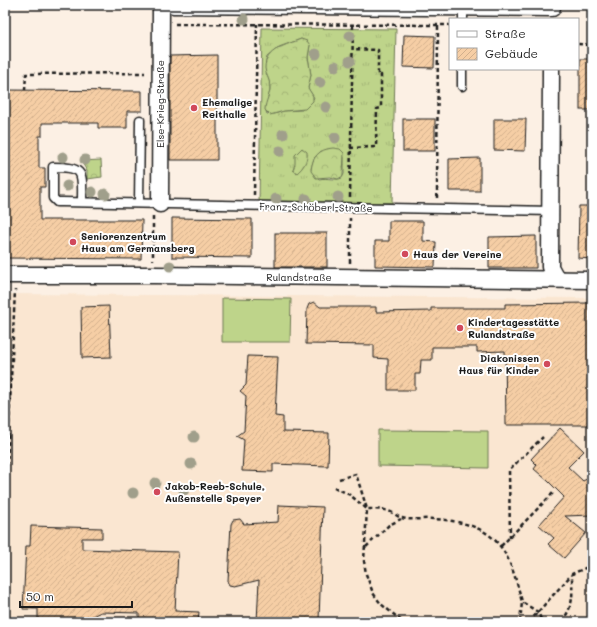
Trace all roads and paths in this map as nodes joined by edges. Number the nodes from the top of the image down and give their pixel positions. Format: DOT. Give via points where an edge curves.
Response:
graph roads {
  1 [pos="161,5"];
  2 [pos="173,5"];
  3 [pos="330,5"];
  4 [pos="257,6"];
  5 [pos="354,7"];
  6 [pos="552,11"];
  7 [pos="463,13"];
  8 [pos="161,24"];
  9 [pos="257,24"];
  10 [pos="353,24"];
  11 [pos="449,24"];
  12 [pos="438,25"];
  13 [pos="579,44"];
  14 [pos="592,45"];
  15 [pos="353,49"];
  16 [pos="462,70"];
  17 [pos="551,70"];
  18 [pos="160,73"];
  19 [pos="462,86"];
  20 [pos="26,90"];
  21 [pos="140,120"];
  22 [pos="350,148"];
  23 [pos="82,202"];
  24 [pos="139,203"];
  25 [pos="156,206"];
  26 [pos="254,206"];
  27 [pos="350,208"];
  28 [pos="437,209"];
  29 [pos="551,211"];
  30 [pos="5,275"];
  31 [pos="153,275"];
  32 [pos="349,278"];
  33 [pos="559,279"];
  34 [pos="592,280"];
  35 [pos="22,290"];
  36 [pos="543,437"];
  37 [pos="339,479"];
  38 [pos="334,487"];
  39 [pos="554,492"];
  40 [pos="367,509"];
  41 [pos="5,514"];
  42 [pos="401,518"];
  43 [pos="510,538"];
  44 [pos="501,546"];
  45 [pos="366,548"];
  46 [pos="592,565"];
  47 [pos="572,574"];
  48 [pos="522,602"];
  49 [pos="538,612"];
  50 [pos="403,622"];
  51 [pos="520,622"];
  52 [pos="529,622"];
  53 [pos="542,622"];
  54 [pos="562,622"];
  1 -- 8 [label="street, Else-Krieg-Straße"];
  2 -- 4 [label="street"];
  3 -- 4 [label="street"];
  3 -- 5 [label="street"];
  4 -- 9 [label="path"];
  5 -- 7 [label="street"];
  5 -- 10 [label="path"];
  6 -- 7 [label="street"];
  8 -- 9 [label="path"];
  8 -- 18 [label="street, Else-Krieg-Straße"];
  9 -- 10 [label="path"];
  9 -- 26 [label="path"];
  10 -- 12 [label="path"];
  10 -- 15 [label="path"];
  11 -- 12 [label="path"];
  12 -- 28 [label="path"];
  13 -- 14 [label="path"];
  15 -- 22 [label="path"];
  15 -- 22 [label="path" via="378,50 381,108 377,109 376,148"];
  16 -- 19 [label="lane"];
  17 -- 29 [label="street"];
  18 -- 20 [label="path" via="26,74"];
  18 -- 25 [label="street, Else-Krieg-Straße"];
  21 -- 24 [label="lane"];
  22 -- 27 [label="path"];
  23 -- 23 [label="lane, Franz-Schöberl-Straße" via="57,202 53,198 54,167 72,167 80,173"];
  23 -- 24 [label="lane, Franz-Schöberl-Straße"];
  24 -- 25 [label="lane, Franz-Schöberl-Straße"];
  25 -- 26 [label="lane, Franz-Schöberl-Straße"];
  25 -- 31 [label="path"];
  26 -- 27 [label="lane, Franz-Schöberl-Straße"];
  27 -- 28 [label="lane, Franz-Schöberl-Straße"];
  27 -- 32 [label="path"];
  28 -- 29 [label="lane, Franz-Schöberl-Straße"];
  29 -- 33 [label="street" via="550,267"];
  30 -- 31 [label="street, Rulandstraße"];
  31 -- 32 [label="street, Rulandstraße"];
  32 -- 33 [label="street, Rulandstraße"];
  33 -- 34 [label="street, Rulandstraße"];
  35 -- 41 [label="path" via="15,290"];
  36 -- 43 [label="path" via="509,470"];
  37 -- 40 [label="path" via="356,474"];
  38 -- 40 [label="path"];
  39 -- 43 [label="path"];
  40 -- 42 [label="path" via="388,510"];
  40 -- 45 [label="path"];
  42 -- 44 [label="path" via="440,520 468,525 484,532"];
  42 -- 45 [label="path" via="389,525"];
  43 -- 44 [label="path"];
  44 -- 48 [label="path" via="513,568"];
  45 -- 50 [label="path" via="366,574 373,593 381,604"];
  46 -- 47 [label="path"];
  47 -- 49 [label="path"];
  47 -- 54 [label="path" via="573,600"];
  48 -- 49 [label="path"];
  48 -- 51 [label="path"];
  49 -- 52 [label="path"];
  49 -- 53 [label="path"];
}
